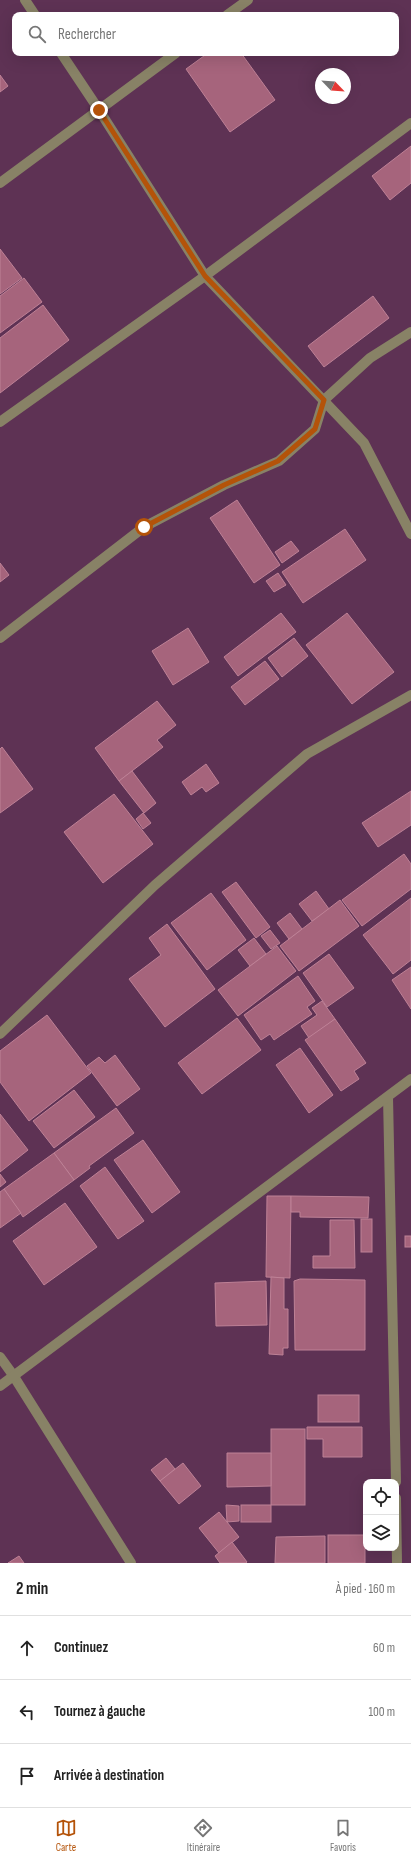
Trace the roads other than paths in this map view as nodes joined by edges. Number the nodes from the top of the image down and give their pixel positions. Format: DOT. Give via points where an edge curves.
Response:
graph roads {
  1 [pos="25,0"];
  2 [pos="248,0"];
  3 [pos="33,12"];
  4 [pos="231,12"];
  5 [pos="63,56"];
  6 [pos="172,56"];
  7 [pos="99,110"];
  8 [pos="411,123"];
  9 [pos="0,183"];
  10 [pos="205,276"];
  11 [pos="411,332"];
  12 [pos="324,400"];
  13 [pos="0,422"];
  14 [pos="411,534"];
  15 [pos="0,638"];
  16 [pos="411,695"];
  17 [pos="0,1034"];
  18 [pos="411,1079"];
  19 [pos="388,1097"];
  20 [pos="0,1357"];
  21 [pos="14,1375"];
  22 [pos="0,1386"];
  23 [pos="396,1479"];
  24 [pos="396,1515"];
  25 [pos="131,1563"];
  26 [pos="397,1563"];
  1 -- 3 [label="street"];
  2 -- 4 [label="street"];
  5 -- 7 [label="street"];
  6 -- 7 [label="street"];
  7 -- 9 [label="street"];
  7 -- 10 [label="street"];
  8 -- 10 [label="street"];
  10 -- 12 [label="street"];
  10 -- 13 [label="street"];
  11 -- 12 [label="street" via="370,358"];
  12 -- 14 [label="street" via="364,443"];
  12 -- 15 [label="street" via="315,429 278,461 224,485 144,527"];
  16 -- 17 [label="street" via="307,754 155,885"];
  18 -- 19 [label="street"];
  19 -- 21 [label="street"];
  19 -- 23 [label="street"];
  20 -- 21 [label="street"];
  21 -- 22 [label="street"];
  21 -- 25 [label="street"];
  24 -- 26 [label="street"];
}
